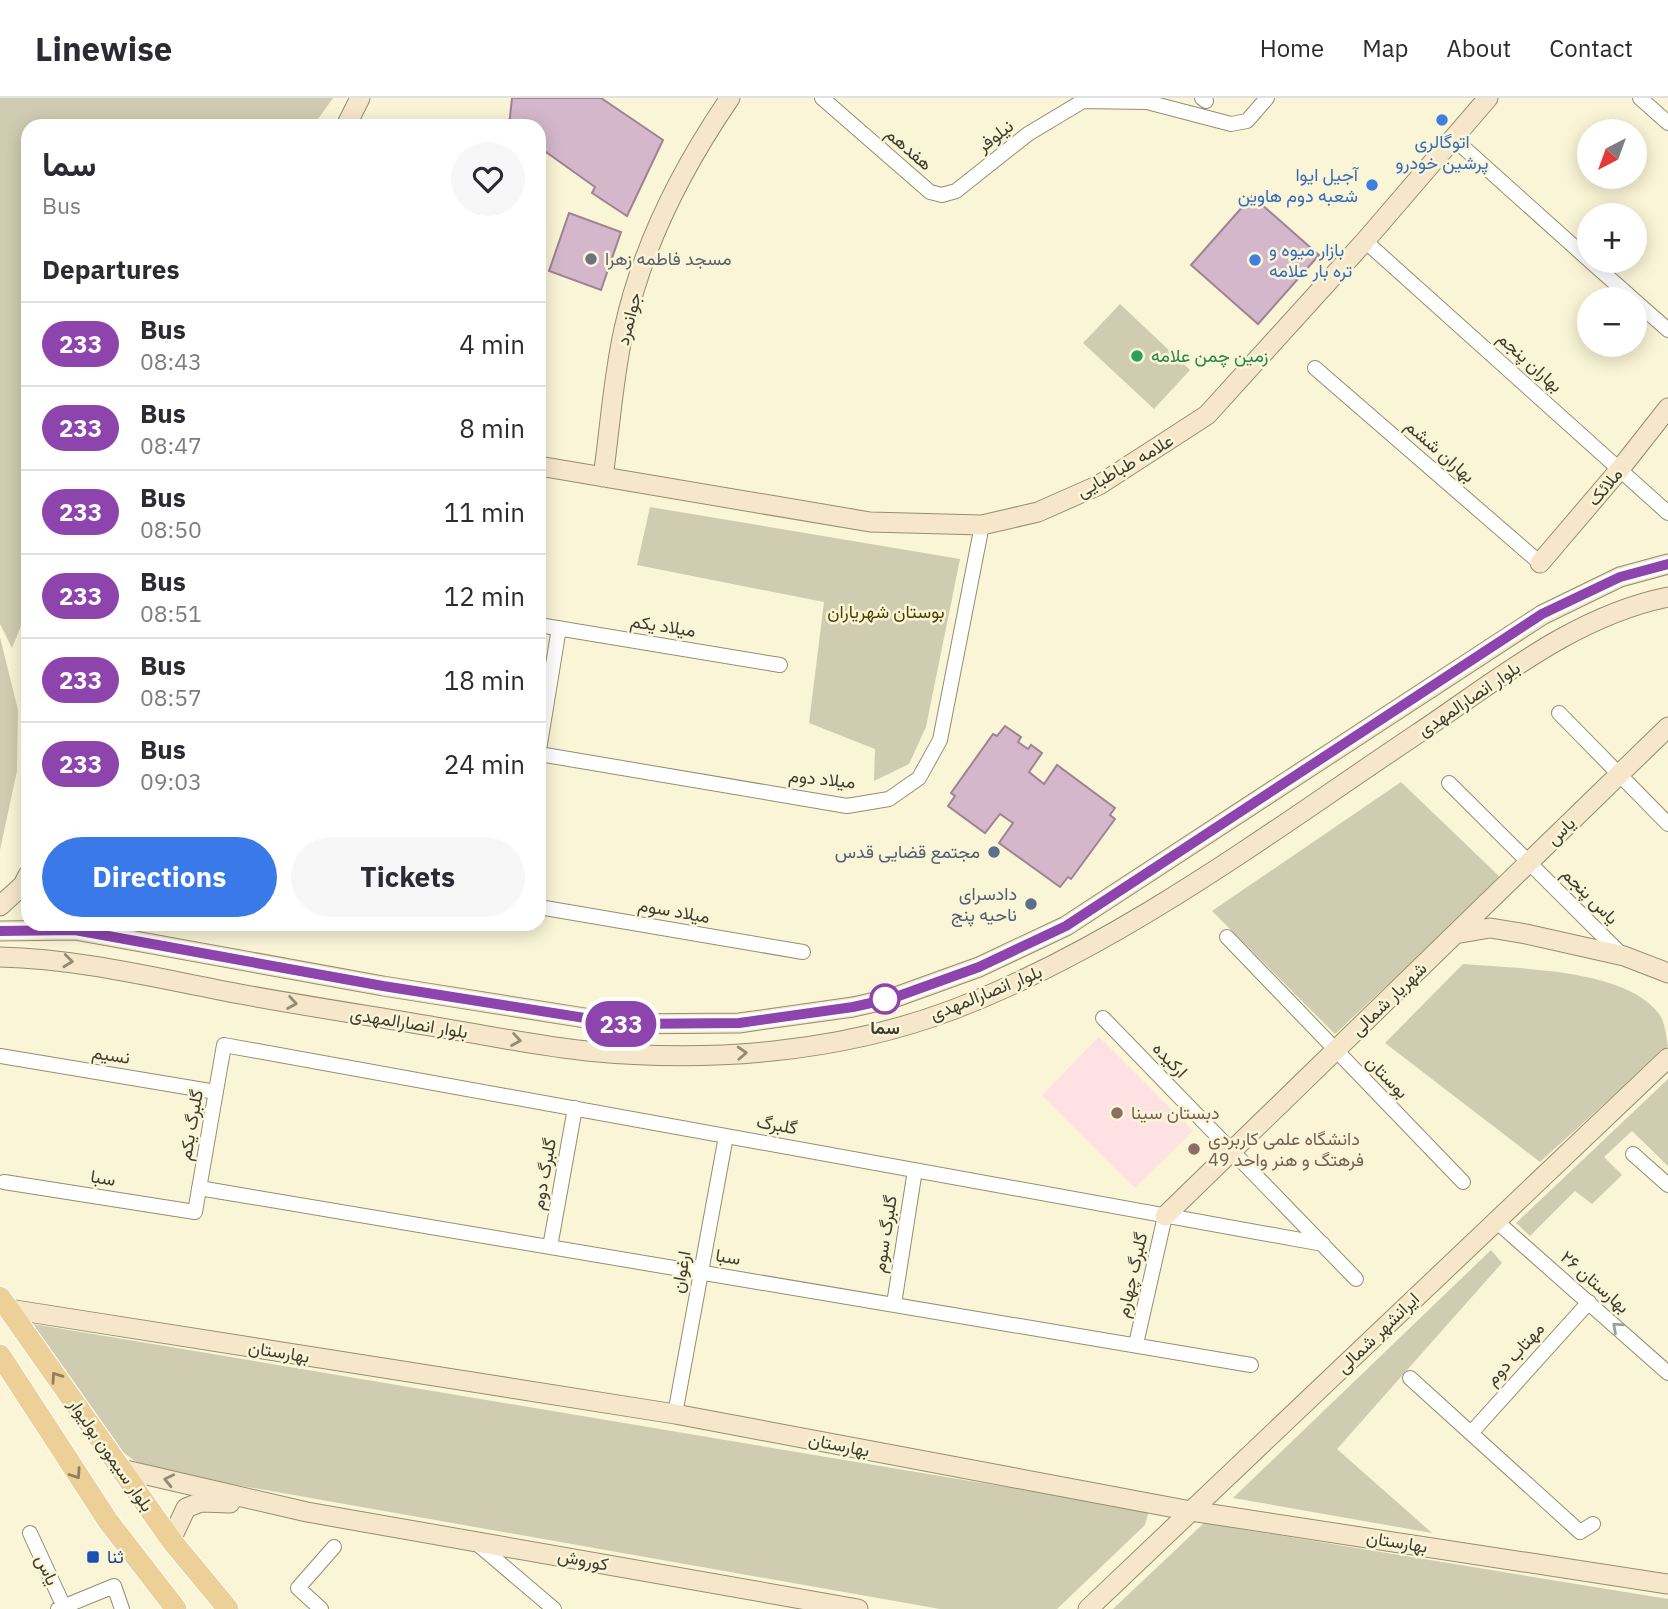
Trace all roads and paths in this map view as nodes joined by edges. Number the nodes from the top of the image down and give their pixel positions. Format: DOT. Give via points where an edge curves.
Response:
graph roads {
  1 [pos="360,98"];
  2 [pos="730,98"];
  3 [pos="822,98"];
  4 [pos="1267,98"];
  5 [pos="1488,98"];
  6 [pos="1640,98"];
  7 [pos="350,119"];
  8 [pos="1668,123"];
  9 [pos="1453,138"];
  10 [pos="942,195"];
  11 [pos="1366,241"];
  12 [pos="1577,248"];
  13 [pos="1604,273"];
  14 [pos="1620,287"];
  15 [pos="1647,311"];
  16 [pos="1668,330"];
  17 [pos="1315,368"];
  18 [pos="1668,408"];
  19 [pos="546,467"];
  20 [pos="1620,469"];
  21 [pos="603,477"];
  22 [pos="1668,513"];
  23 [pos="982,526"];
  24 [pos="1540,563"];
  25 [pos="1668,564"];
  26 [pos="1668,597"];
  27 [pos="546,626"];
  28 [pos="559,628"];
  29 [pos="780,665"];
  30 [pos="546,709"];
  31 [pos="1559,713"];
  32 [pos="1668,727"];
  33 [pos="546,753"];
  34 [pos="1619,774"];
  35 [pos="1449,783"];
  36 [pos="1668,824"];
  37 [pos="1529,862"];
  38 [pos="21,887"];
  39 [pos="0,906"];
  40 [pos="546,908"];
  41 [pos="21,930"];
  42 [pos="0,931"];
  43 [pos="93,931"];
  44 [pos="1455,934"];
  45 [pos="1227,937"];
  46 [pos="803,952"];
  47 [pos="1624,956"];
  48 [pos="0,957"];
  49 [pos="1668,972"];
  50 [pos="1103,1018"];
  51 [pos="224,1045"];
  52 [pos="1335,1051"];
  53 [pos="0,1056"];
  54 [pos="1668,1058"];
  55 [pos="216,1092"];
  56 [pos="575,1108"];
  57 [pos="726,1136"];
  58 [pos="1232,1151"];
  59 [pos="1633,1154"];
  60 [pos="915,1170"];
  61 [pos="4,1182"];
  62 [pos="1463,1182"];
  63 [pos="1668,1185"];
  64 [pos="200,1188"];
  65 [pos="195,1212"];
  66 [pos="1165,1216"];
  67 [pos="1496,1221"];
  68 [pos="1322,1244"];
  69 [pos="550,1247"];
  70 [pos="701,1272"];
  71 [pos="1356,1279"];
  72 [pos="1589,1302"];
  73 [pos="4,1303"];
  74 [pos="894,1304"];
  75 [pos="1136,1344"];
  76 [pos="0,1355"];
  77 [pos="1251,1365"];
  78 [pos="1668,1373"];
  79 [pos="1410,1378"];
  80 [pos="675,1414"];
  81 [pos="1471,1433"];
  82 [pos="121,1469"];
  83 [pos="307,1511"];
  84 [pos="1191,1511"];
  85 [pos="1593,1524"];
  86 [pos="30,1532"];
  87 [pos="471,1539"];
  88 [pos="171,1540"];
  89 [pos="334,1547"];
  90 [pos="1668,1584"];
  91 [pos="61,1608"];
  92 [pos="122,1609"];
  93 [pos="176,1609"];
  94 [pos="228,1609"];
  95 [pos="321,1609"];
  96 [pos="554,1609"];
  97 [pos="858,1609"];
  98 [pos="1088,1609"];
  1 -- 7 [label="street"];
  2 -- 21 [label="street, جوانمرد" via="669,201 642,269 624,330"];
  3 -- 10 [label="street, هفدهم" via="930,192"];
  4 -- 10 [label="street, نیلوفر" via="1247,121 1231,124 1147,102 1083,101 1028,134 956,191"];
  5 -- 9 [label="street, علامه طباطبایی"];
  6 -- 8 [label="street"];
  9 -- 11 [label="street, علامه طباطبایی"];
  9 -- 12 [label="street"];
  11 -- 20 [label="street, بهاران پنجم"];
  11 -- 23 [label="street, علامه طباطبایی" via="1207,415 1100,485 1038,512"];
  13 -- 14 [label="street"];
  15 -- 16 [label="street"];
  17 -- 24 [label="street, بهاران ششم"];
  18 -- 20 [label="street, ملائک"];
  19 -- 21 [label="street, علامه طباطبایی"];
  20 -- 22 [label="street, بهاران پنجم"];
  20 -- 24 [label="street, ملائک"];
  21 -- 23 [label="street, علامه طباطبایی" via="870,522"];
  23 -- 33 [label="street, میلاد دوم" via="940,740 919,778 888,799 847,806"];
  25 -- 43 [label="street, بلوار انصارالمهدی" via="1620,577 1542,614 1066,926 979,967 893,998 739,1023 623,1024 383,986"];
  48 -- 26 [label="street, بلوار انصارالمهدی, one-way" via="75,961 268,999 585,1051 655,1056 805,1048 948,1012 1080,952 1553,643 1612,613"];
  27 -- 28 [label="street, میلاد یکم"];
  28 -- 29 [label="street, میلاد یکم"];
  28 -- 30 [label="street"];
  31 -- 34 [label="street"];
  32 -- 34 [label="street, یاس"];
  34 -- 36 [label="street"];
  34 -- 37 [label="street, یاس"];
  35 -- 37 [label="street, یاس پنجم"];
  37 -- 44 [label="street, یاس"];
  37 -- 47 [label="street, یاس پنجم"];
  38 -- 39 [label="street"];
  40 -- 46 [label="street, میلاد سوم"];
  41 -- 42 [label="street, بلوار انصارالمهدی"];
  44 -- 47 [label="street" via="1490,928"];
  44 -- 52 [label="street, شهریار شمالی"];
  45 -- 52 [label="street, بوستان"];
  47 -- 49 [label="street"];
  50 -- 58 [label="street, ارکیده"];
  51 -- 55 [label="street, گلبرگ یکم"];
  51 -- 56 [label="street, گلبرگ"];
  52 -- 58 [label="street, شهریار شمالی"];
  52 -- 62 [label="street, بوستان"];
  53 -- 55 [label="street, نسیم"];
  54 -- 67 [label="street, ایرانشهر شمالی"];
  55 -- 64 [label="street, گلبرگ یکم"];
  56 -- 57 [label="street, گلبرگ"];
  56 -- 69 [label="street, گلبرگ دوم"];
  57 -- 60 [label="street, گلبرگ"];
  57 -- 70 [label="street, ارغوان"];
  58 -- 66 [label="street, شهریار شمالی"];
  58 -- 68 [label="street, ارکیده"];
  59 -- 63 [label="street"];
  60 -- 66 [label="street, گلبرگ"];
  60 -- 74 [label="street, گلبرگ سوم"];
  61 -- 65 [label="street, سبا"];
  64 -- 65 [label="street, گلبرگ یکم"];
  64 -- 69 [label="street, سبا"];
  66 -- 68 [label="street, گلبرگ"];
  66 -- 75 [label="street, گلبرگ چهارم"];
  67 -- 72 [label="street, بهارستان ۲۶"];
  67 -- 84 [label="street, ایرانشهر شمالی"];
  68 -- 71 [label="street, ارکیده"];
  69 -- 70 [label="street, سبا"];
  70 -- 74 [label="street, سبا"];
  70 -- 80 [label="street, ارغوان"];
  78 -- 72 [label="street, بهارستان ۲۶, one-way"];
  72 -- 81 [label="street, مهتاب دوم"];
  73 -- 80 [label="street, بهارستان"];
  82 -- 73 [label="main road, بلوار سیمون بولیوار, one-way"];
  74 -- 75 [label="street, سبا"];
  75 -- 77 [label="street, سبا"];
  76 -- 93 [label="main road, one-way" via="108,1521"];
  79 -- 81 [label="street"];
  80 -- 84 [label="street, بهارستان"];
  81 -- 85 [label="street" via="1580,1532"];
  83 -- 82 [label="street, one-way"];
  82 -- 88 [label="main road, بلوار سیمون بولیوار"];
  83 -- 87 [label="street, کوروش"];
  83 -- 88 [label="street" via="201,1502 187,1508"];
  84 -- 90 [label="street, بهارستان"];
  84 -- 98 [label="street, ایرانشهر شمالی"];
  86 -- 91 [label="street, یاس"];
  87 -- 96 [label="street"];
  87 -- 97 [label="street, کوروش"];
  88 -- 94 [label="main road, بلوار سیمون بولیوار"];
  89 -- 95 [label="street" via="298,1588"];
  91 -- 92 [label="street" via="114,1586"];
}
